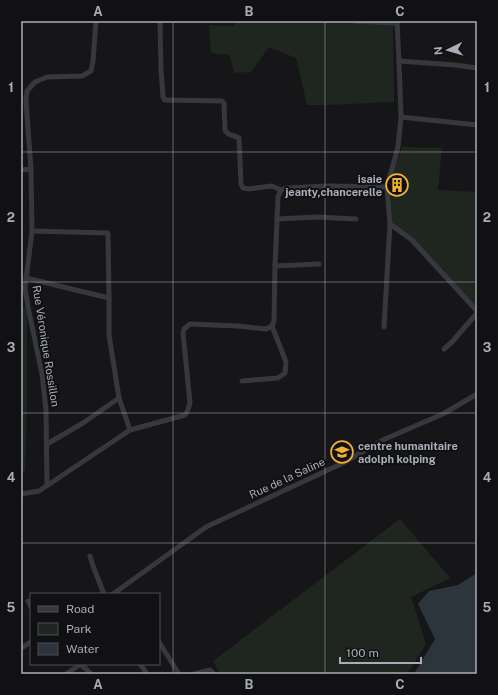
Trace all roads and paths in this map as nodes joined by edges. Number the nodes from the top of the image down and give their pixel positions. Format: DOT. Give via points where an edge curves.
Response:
graph roads {
  1 [pos="96,21"];
  2 [pos="160,21"];
  3 [pos="355,21"];
  4 [pos="397,22"];
  5 [pos="399,61"];
  6 [pos="477,68"];
  7 [pos="400,117"];
  8 [pos="477,126"];
  9 [pos="31,169"];
  10 [pos="21,170"];
  11 [pos="387,187"];
  12 [pos="281,190"];
  13 [pos="277,219"];
  14 [pos="356,219"];
  15 [pos="390,224"];
  16 [pos="32,231"];
  17 [pos="319,264"];
  18 [pos="275,266"];
  19 [pos="26,278"];
  20 [pos="109,298"];
  21 [pos="477,312"];
  22 [pos="272,326"];
  23 [pos="384,327"];
  24 [pos="444,349"];
  25 [pos="242,381"];
  26 [pos="477,394"];
  27 [pos="119,398"];
  28 [pos="130,430"];
  29 [pos="47,444"];
  30 [pos="47,485"];
  31 [pos="21,494"];
  32 [pos="90,556"];
  33 [pos="104,593"];
  34 [pos="115,593"];
  35 [pos="28,601"];
  36 [pos="30,605"];
  37 [pos="30,643"];
  38 [pos="160,644"];
  39 [pos="21,648"];
  40 [pos="79,665"];
  41 [pos="81,665"];
  42 [pos="141,665"];
  43 [pos="66,674"];
  44 [pos="90,674"];
  45 [pos="147,674"];
  46 [pos="178,674"];
  47 [pos="194,674"];
  48 [pos="214,674"];
  1 -- 9 [label="street, Rue Véronique Rossillon" via="91,71 82,76 47,77 34,82 27,91"];
  2 -- 12 [label="street" via="161,70 165,100 222,101 225,130 229,135 239,138 243,188 272,186"];
  3 -- 4 [label="street"];
  4 -- 5 [label="street"];
  5 -- 6 [label="street"];
  5 -- 7 [label="street"];
  7 -- 8 [label="street"];
  7 -- 11 [label="street" via="398,147"];
  9 -- 10 [label="street"];
  9 -- 16 [label="street, Rue Véronique Rossillon"];
  11 -- 12 [label="street" via="328,186"];
  11 -- 15 [label="street"];
  12 -- 13 [label="street" via="278,197"];
  13 -- 14 [label="street"];
  13 -- 18 [label="street"];
  15 -- 21 [label="street" via="412,240"];
  15 -- 23 [label="street"];
  16 -- 19 [label="street, Rue Véronique Rossillon"];
  16 -- 20 [label="street" via="108,233"];
  17 -- 18 [label="street"];
  18 -- 22 [label="street"];
  19 -- 20 [label="street"];
  19 -- 29 [label="street, Rue Véronique Rossillon" via="28,307 44,388"];
  20 -- 27 [label="street" via="110,335"];
  21 -- 24 [label="street"];
  22 -- 25 [label="street" via="286,362 286,373 278,378"];
  22 -- 28 [label="street" via="266,329 190,324 183,333 190,403 188,410 185,415"];
  26 -- 34 [label="street, Rue de la Saline" via="444,414 385,439 341,464 206,527"];
  27 -- 28 [label="street"];
  27 -- 29 [label="street"];
  28 -- 30 [label="street"];
  29 -- 30 [label="street, Rue Véronique Rossillon"];
  30 -- 31 [label="street" via="39,491"];
  32 -- 33 [label="street"];
  35 -- 36 [label="street"];
  37 -- 39 [label="street"];
  38 -- 46 [label="street"];
  40 -- 43 [label="street"];
  41 -- 44 [label="street"];
  42 -- 45 [label="street"];
  47 -- 48 [label="street" via="210,670"];
}
